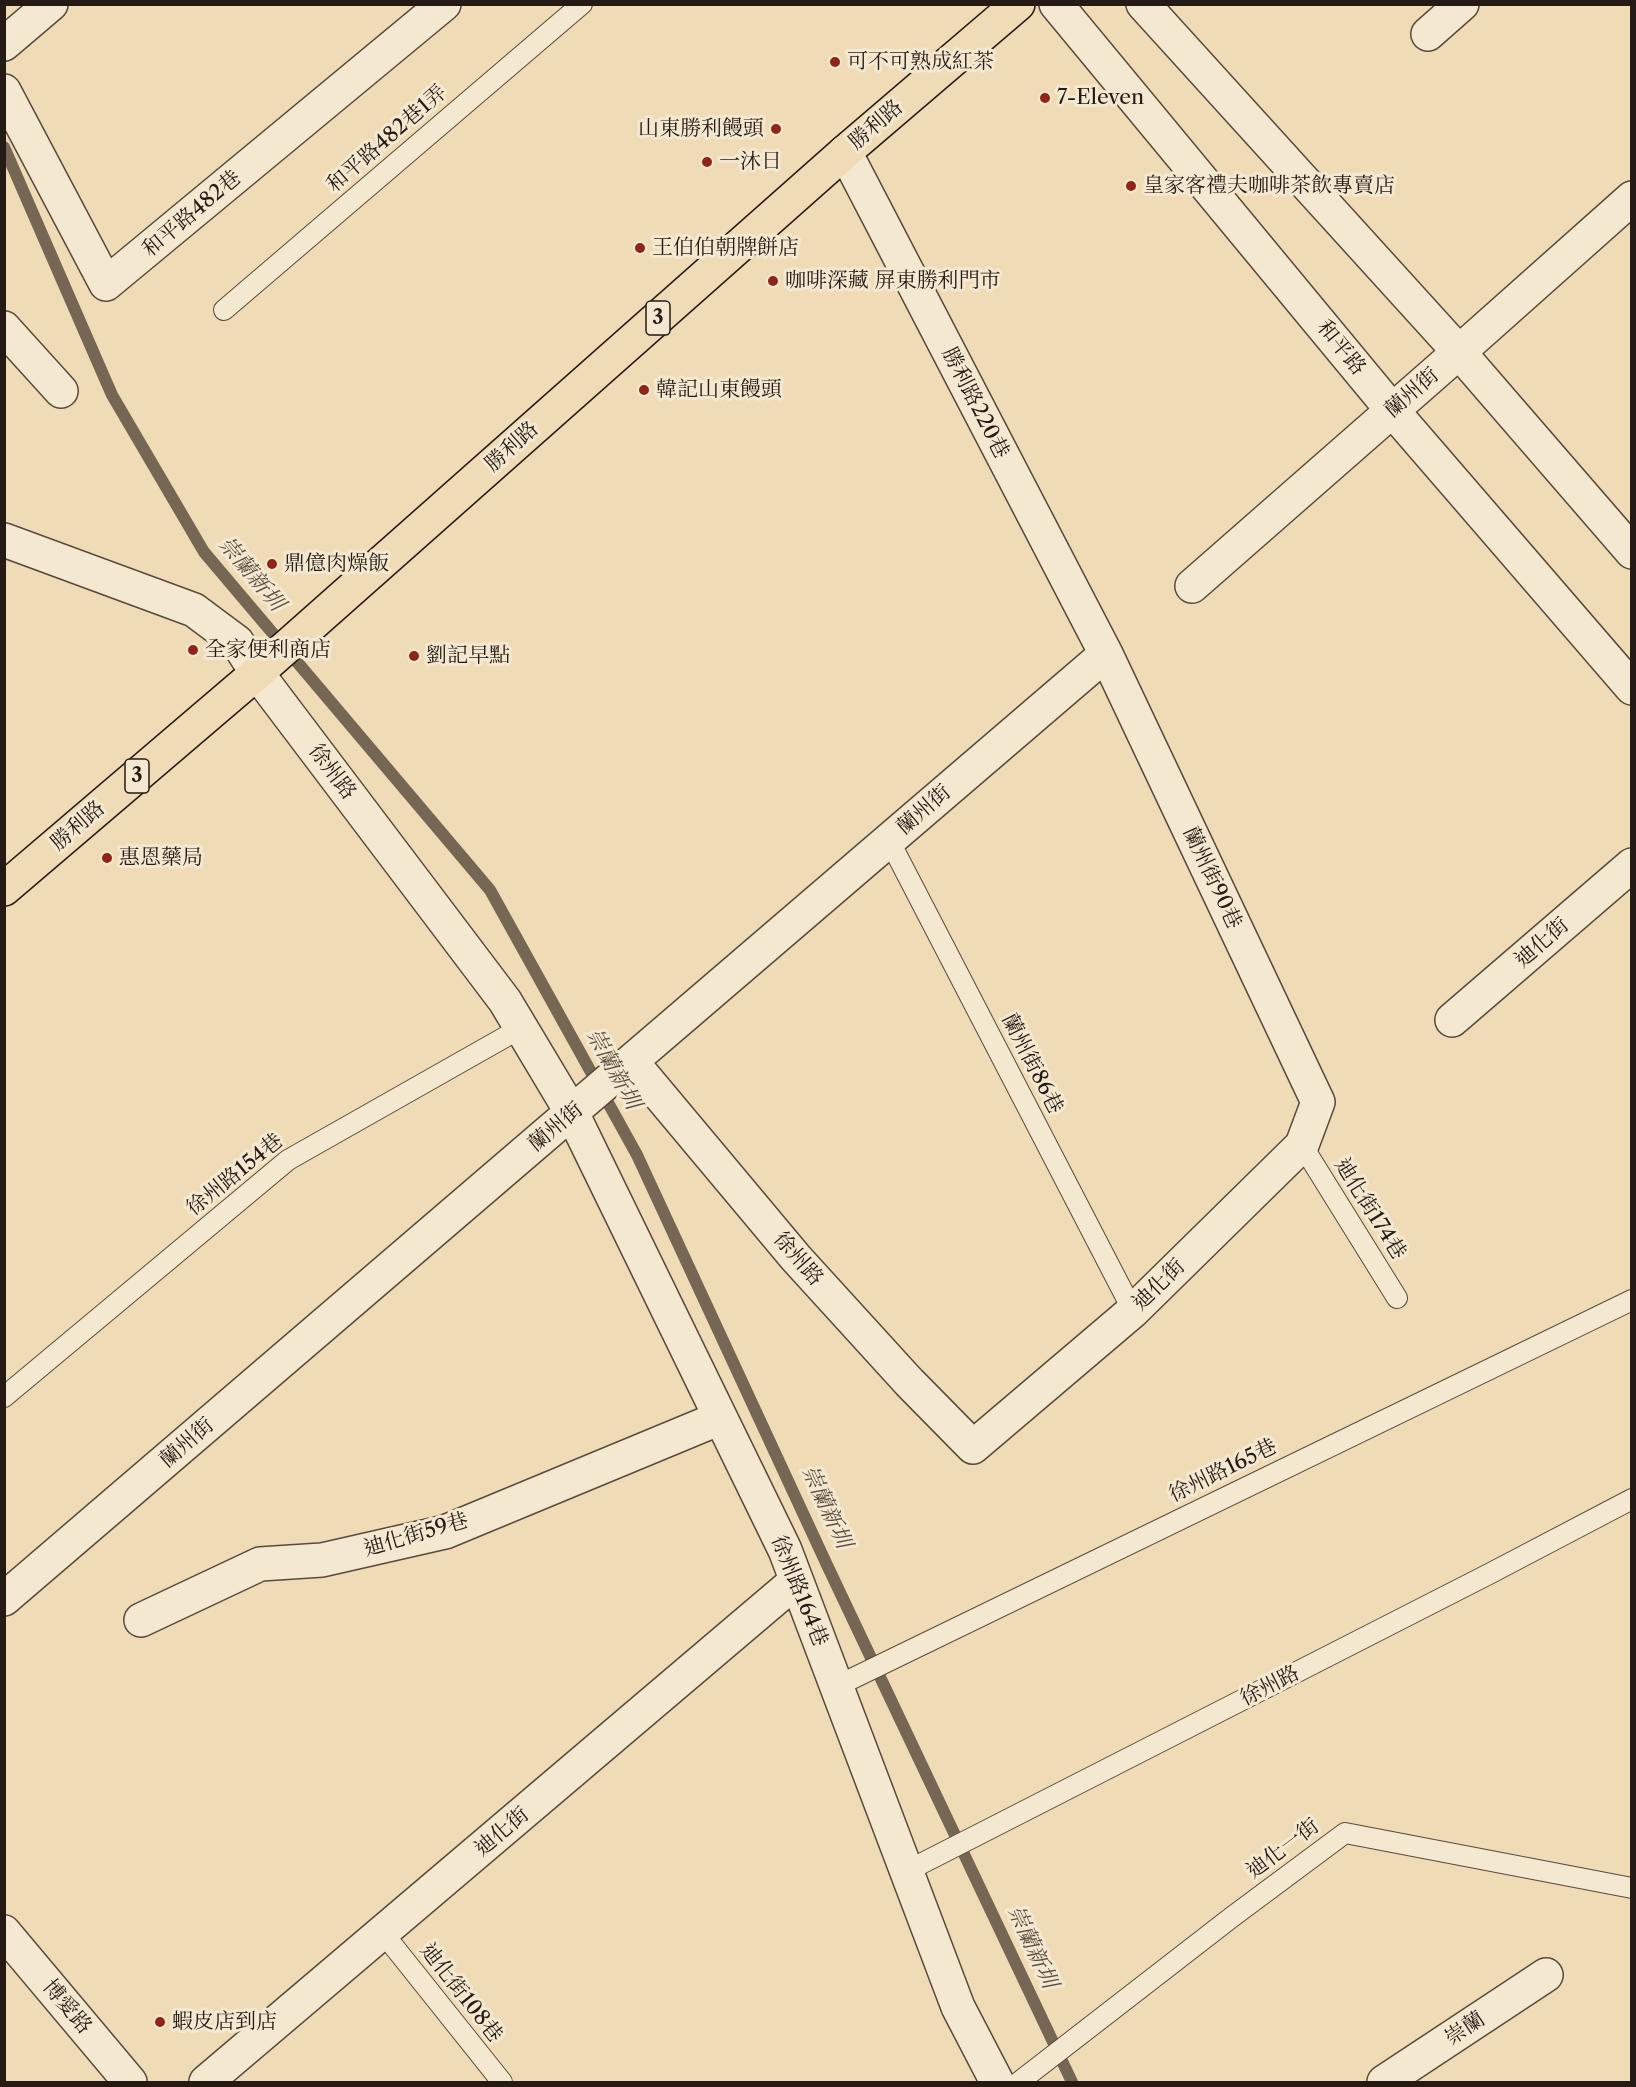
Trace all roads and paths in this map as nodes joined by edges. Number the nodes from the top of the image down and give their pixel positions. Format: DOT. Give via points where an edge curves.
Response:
graph roads {
  1 [pos="51,4"];
  2 [pos="444,4"];
  3 [pos="582,4"];
  4 [pos="1018,4"];
  5 [pos="1056,4"];
  6 [pos="1143,4"];
  7 [pos="1462,4"];
  8 [pos="1428,34"];
  9 [pos="4,44"];
  10 [pos="4,91"];
  11 [pos="845,152"];
  12 [pos="1632,198"];
  13 [pos="224,310"];
  14 [pos="4,328"];
  15 [pos="1459,352"];
  16 [pos="61,391"];
  17 [pos="1392,410"];
  18 [pos="4,540"];
  19 [pos="1630,548"];
  20 [pos="1192,586"];
  21 [pos="1106,654"];
  22 [pos="263,667"];
  23 [pos="1632,688"];
  24 [pos="889,840"];
  25 [pos="1632,865"];
  26 [pos="4,889"];
  27 [pos="1452,1020"];
  28 [pos="521,1028"];
  29 [pos="624,1069"];
  30 [pos="1318,1102"];
  31 [pos="579,1107"];
  32 [pos="1302,1145"];
  33 [pos="1397,1298"];
  34 [pos="1632,1300"];
  35 [pos="1133,1311"];
  36 [pos="4,1397"];
  37 [pos="720,1418"];
  38 [pos="973,1447"];
  39 [pos="1632,1499"];
  40 [pos="796,1581"];
  41 [pos="4,1599"];
  42 [pos="141,1620"];
  43 [pos="847,1681"];
  44 [pos="907,1871"];
  45 [pos="1632,1888"];
  46 [pos="4,1932"];
  47 [pos="383,1933"];
  48 [pos="1546,1975"];
  49 [pos="130,2082"];
  50 [pos="206,2082"];
  51 [pos="502,2082"];
  52 [pos="997,2082"];
  53 [pos="1019,2082"];
  54 [pos="1384,2082"];
  1 -- 9 [label="street"];
  2 -- 10 [label="street, 和平路482巷" via="106,284"];
  3 -- 13 [label="lane, 和平路482巷1弄"];
  4 -- 11 [label="main road, 勝利路 / 3"];
  5 -- 17 [label="street, 和平路"];
  6 -- 15 [label="street"];
  7 -- 8 [label="street"];
  11 -- 21 [label="street, 勝利路220巷"];
  11 -- 22 [label="main road, 勝利路 / 3"];
  12 -- 15 [label="street, 蘭州街"];
  14 -- 16 [label="street"];
  15 -- 17 [label="street, 蘭州街"];
  15 -- 19 [label="street"];
  17 -- 20 [label="street, 蘭州街"];
  17 -- 23 [label="street, 和平路"];
  18 -- 22 [label="street, 徐州路" via="194,610"];
  21 -- 24 [label="street, 蘭州街"];
  21 -- 30 [label="street, 蘭州街90巷"];
  22 -- 26 [label="main road, 勝利路 / 3"];
  22 -- 28 [label="street, 徐州路"];
  24 -- 29 [label="street, 蘭州街"];
  24 -- 35 [label="lane, 蘭州街86巷"];
  25 -- 27 [label="street, 迪化街"];
  28 -- 31 [label="street, 徐州路"];
  28 -- 36 [label="lane, 徐州路154巷" via="288,1160"];
  29 -- 31 [label="street, 蘭州街"];
  29 -- 38 [label="street, 徐州路"];
  30 -- 32 [label="street, 迪化街"];
  31 -- 37 [label="street, 徐州路164巷"];
  31 -- 41 [label="street, 蘭州街"];
  32 -- 33 [label="lane, 迪化街174巷"];
  32 -- 35 [label="street, 迪化街"];
  34 -- 43 [label="lane, 徐州路165巷"];
  35 -- 38 [label="street, 迪化街"];
  37 -- 40 [label="street, 徐州路164巷" via="785,1550"];
  37 -- 42 [label="street, 迪化街59巷" via="445,1532 322,1560 260,1564"];
  39 -- 44 [label="lane, 徐州路"];
  40 -- 43 [label="street, 徐州路164巷"];
  40 -- 47 [label="street, 迪化街"];
  43 -- 44 [label="street, 徐州路164巷"];
  44 -- 52 [label="street, 徐州路164巷" via="958,2007"];
  45 -- 53 [label="lane, 迪化一街" via="1345,1833"];
  46 -- 49 [label="street, 博愛路"];
  47 -- 50 [label="street, 迪化街"];
  47 -- 51 [label="lane, 迪化街108巷"];
  48 -- 54 [label="street, 崇蘭"];
}
